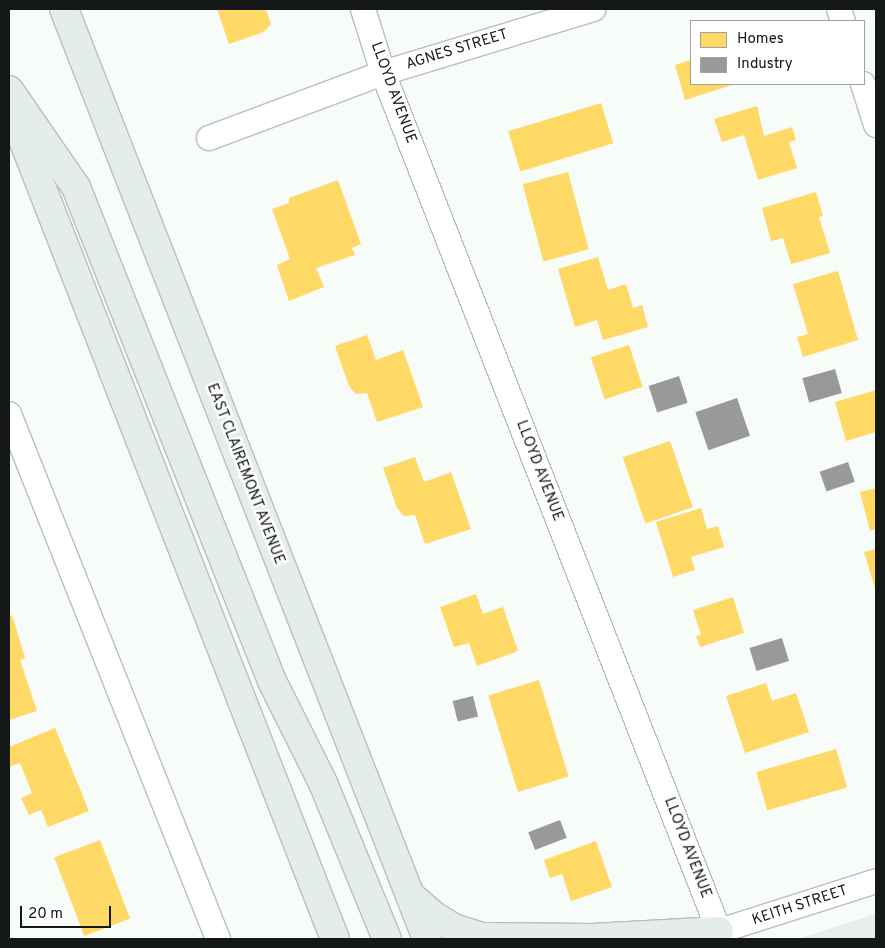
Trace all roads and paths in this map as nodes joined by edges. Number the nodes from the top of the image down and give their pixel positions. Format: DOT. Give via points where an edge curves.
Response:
graph roads {
  1 [pos="64,9"];
  2 [pos="363,9"];
  3 [pos="593,9"];
  4 [pos="383,73"];
  5 [pos="863,85"];
  6 [pos="9,90"];
  7 [pos="9,103"];
  8 [pos="876,125"];
  9 [pos="209,138"];
  10 [pos="9,414"];
  11 [pos="876,881"];
  12 [pos="409,894"];
  13 [pos="707,935"];
  14 [pos="218,939"];
  15 [pos="335,939"];
  16 [pos="387,939"];
  17 [pos="427,939"];
  1 -- 12 [label="main road, EAST CLAIREMONT AVENUE"];
  2 -- 4 [label="street, LLOYD AVENUE"];
  3 -- 4 [label="street, AGNES STREET"];
  4 -- 9 [label="street, AGNES STREET"];
  4 -- 13 [label="street, LLOYD AVENUE"];
  5 -- 8 [label="street"];
  6 -- 16 [label="main road" via="76,186 272,681 324,783"];
  7 -- 15 [label="main road"];
  10 -- 14 [label="street"];
  11 -- 13 [label="street, KEITH STREET"];
  12 -- 13 [label="main road" via="434,916 456,929 483,937"];
  12 -- 17 [label="main road, EAST CLAIREMONT AVENUE"];
}
